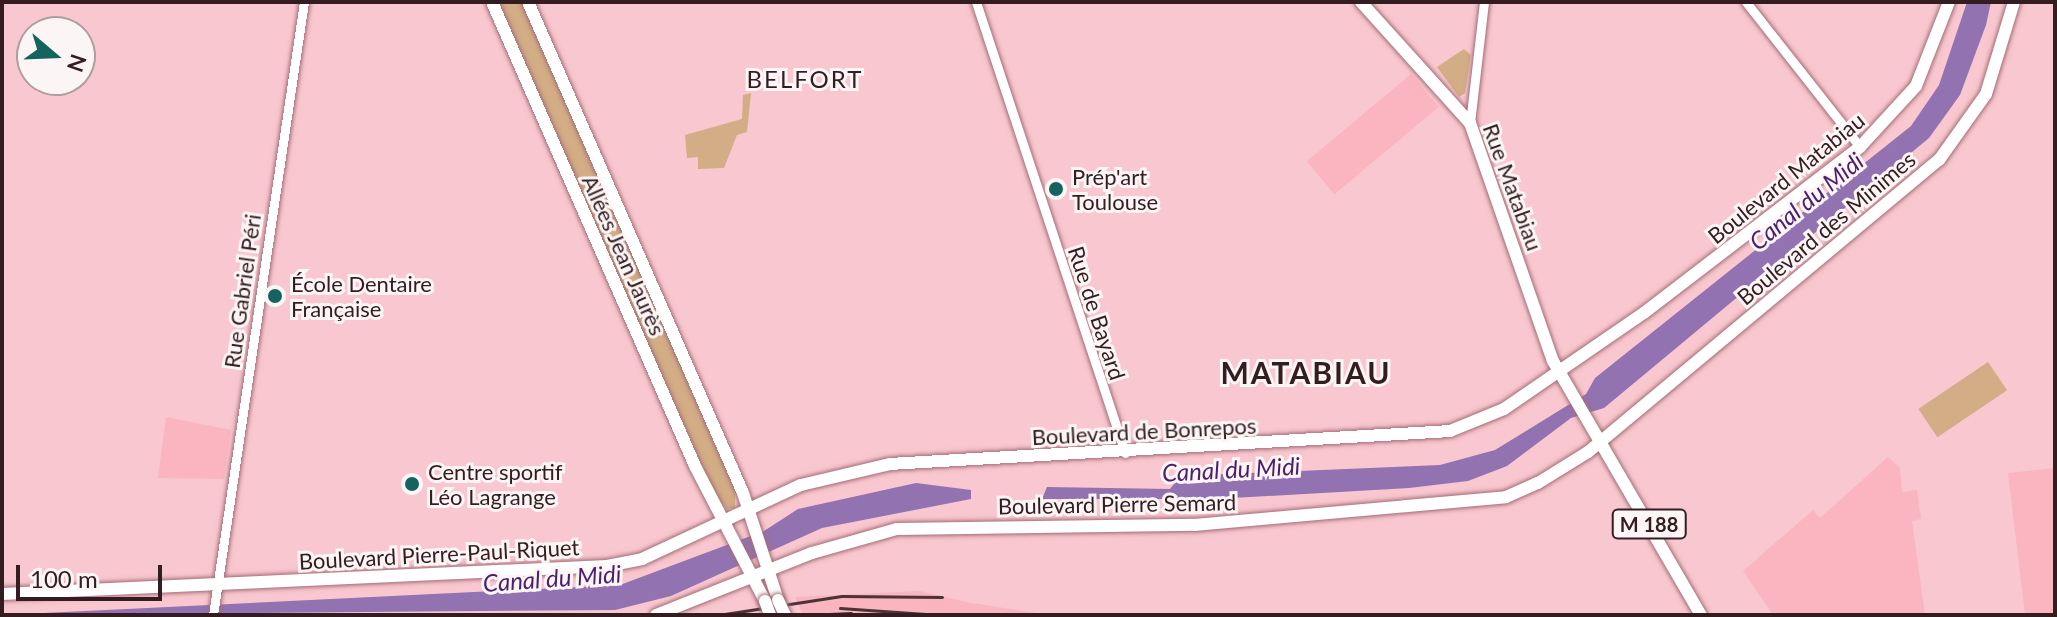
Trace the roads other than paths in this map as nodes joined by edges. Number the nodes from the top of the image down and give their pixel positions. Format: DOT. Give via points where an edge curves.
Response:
graph roads {
  1 [pos="304,2"];
  2 [pos="492,2"];
  3 [pos="528,2"];
  4 [pos="976,2"];
  5 [pos="1361,2"];
  6 [pos="1484,2"];
  7 [pos="1746,2"];
  8 [pos="1949,2"];
  9 [pos="2014,2"];
  10 [pos="1470,123"];
  11 [pos="1860,147"];
  12 [pos="1559,371"];
  13 [pos="1600,439"];
  14 [pos="1125,453"];
  15 [pos="746,511"];
  16 [pos="725,521"];
  17 [pos="767,572"];
  18 [pos="754,578"];
  19 [pos="216,591"];
  20 [pos="2,594"];
  21 [pos="771,600"];
  22 [pos="1702,613"];
  23 [pos="213,615"];
  24 [pos="656,615"];
  25 [pos="770,615"];
  26 [pos="785,615"];
  1 -- 19 [label="street, Rue Gabriel Péri"];
  2 -- 16 [label="main road, Allées Jean Jaurès"];
  3 -- 15 [label="main road, Allées Jean Jaurès"];
  4 -- 14 [label="street, Rue de Bayard"];
  5 -- 10 [label="main road, Rue Matabiau"];
  6 -- 10 [label="street"];
  7 -- 11 [label="street"];
  8 -- 11 [label="main road, Boulevard Matabiau" via="1916,86"];
  9 -- 13 [label="main road, Boulevard des Minimes" via="1986,94 1939,160"];
  10 -- 12 [label="main road, Rue Matabiau"];
  11 -- 12 [label="main road, Boulevard Matabiau"];
  12 -- 13 [label="main road, Rue Matabiau"];
  12 -- 14 [label="main road, Boulevard de Bonrepos" via="1504,409 1437,433"];
  13 -- 17 [label="main road, Boulevard Pierre Semard" via="1557,474 1506,497 1194,525 897,529 842,542"];
  13 -- 22 [label="main road, M 188"];
  14 -- 15 [label="main road, Boulevard de Bonrepos" via="890,464 828,476"];
  15 -- 16 [label="main road, Boulevard de Bonrepos"];
  15 -- 17 [label="main road, Allées Jean Jaurès"];
  16 -- 18 [label="main road, Allées Jean Jaurès"];
  16 -- 19 [label="main road, Boulevard Pierre-Paul-Riquet" via="642,559 607,566"];
  17 -- 18 [label="main road, Boulevard Pierre Semard"];
  17 -- 21 [label="main road, Allées Jean Jaurès"];
  18 -- 21 [label="main road, Allées Jean Jaurès"];
  18 -- 24 [label="main road, Boulevard Pierre Semard"];
  19 -- 20 [label="main road, Boulevard Pierre-Paul-Riquet"];
  19 -- 23 [label="street, Rue Gabriel Péri"];
  21 -- 25 [label="main road, bridge"];
  21 -- 26 [label="main road, bridge"];
}
